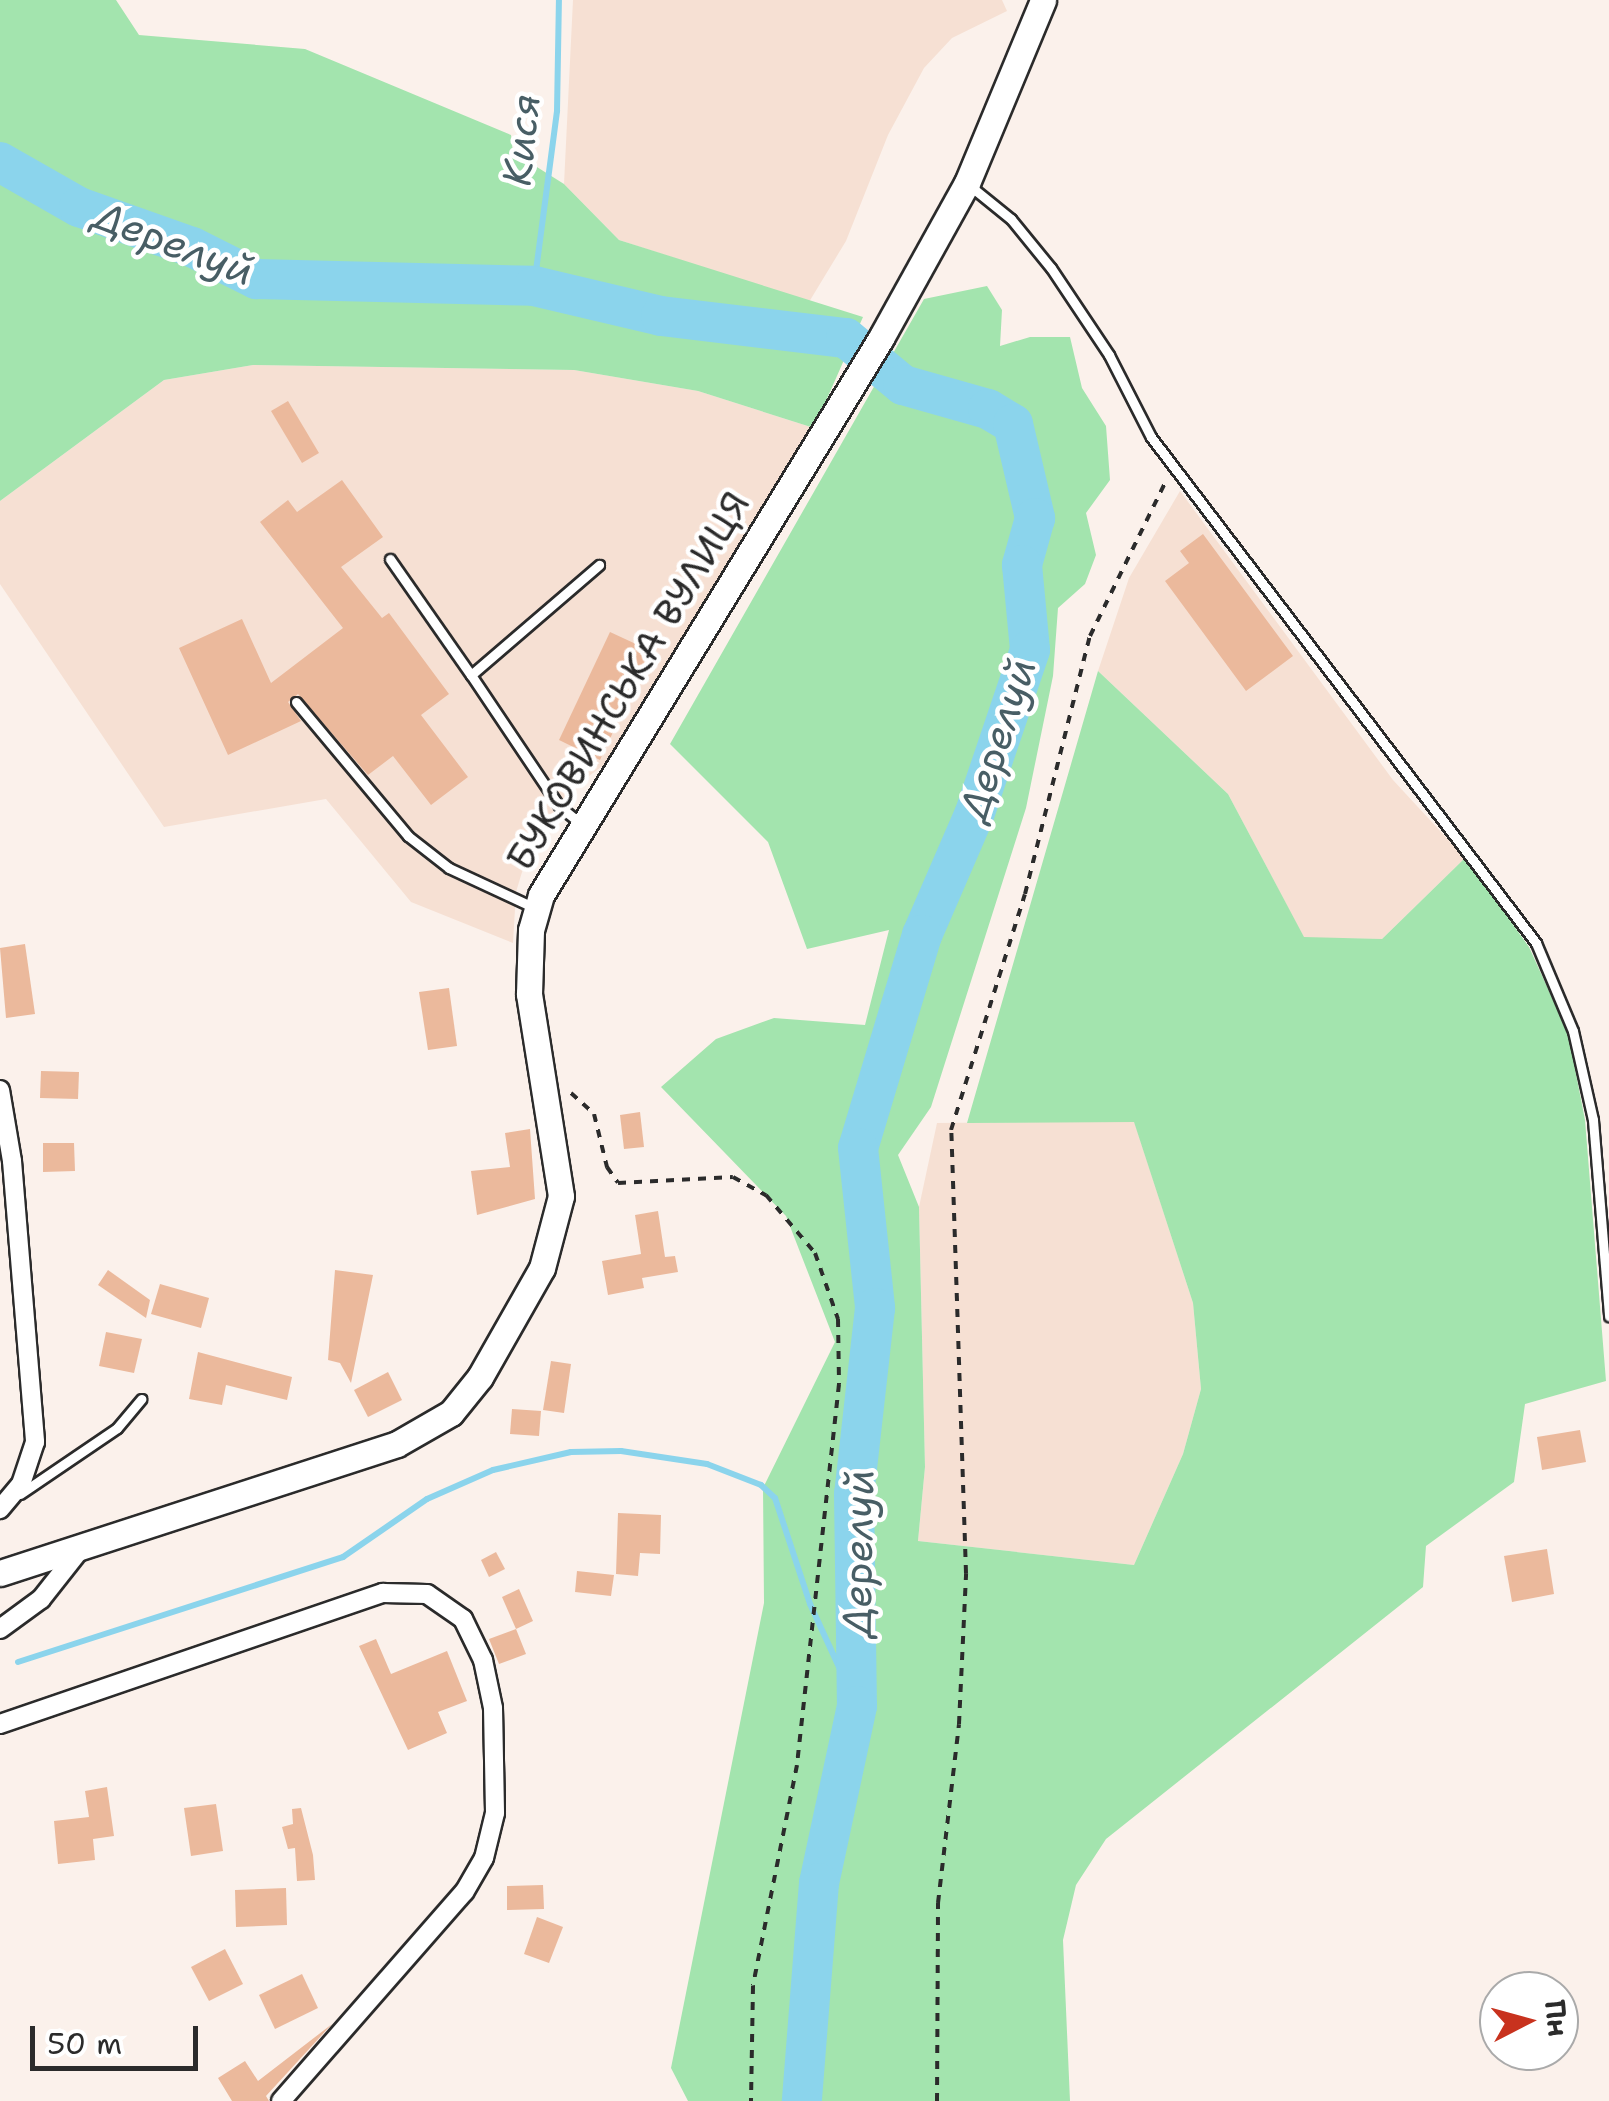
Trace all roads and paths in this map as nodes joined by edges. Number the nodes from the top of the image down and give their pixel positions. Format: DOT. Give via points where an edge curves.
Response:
graph roads {
  1 [pos="1043,0"];
  2 [pos="967,183"];
  3 [pos="1173,466"];
  4 [pos="390,560"];
  5 [pos="599,565"];
  6 [pos="471,675"];
  7 [pos="296,702"];
  8 [pos="582,824"];
  9 [pos="536,908"];
  10 [pos="545,1081"];
  11 [pos="0,1090"];
  12 [pos="1609,1316"];
  13 [pos="141,1399"];
  14 [pos="1,1508"];
  15 [pos="82,1547"];
  16 [pos="0,1573"];
  17 [pos="0,1629"];
  18 [pos="0,1724"];
  19 [pos="281,2101"];
  20 [pos="752,2101"];
  21 [pos="936,2101"];
  1 -- 2 [label="street, БУКОВИНСЬКА ВУЛИЦЯ"];
  2 -- 3 [label="lane" via="1011,219 1061,282"];
  2 -- 8 [label="street, БУКОВИНСЬКА ВУЛИЦЯ" via="656,715"];
  3 -- 12 [label="lane" via="1536,943 1574,1031 1592,1120"];
  3 -- 21 [label="path" via="1090,636 1025,894 952,1130 966,1573 959,1724 938,1921"];
  4 -- 6 [label="lane"];
  5 -- 6 [label="lane"];
  6 -- 8 [label="lane" via="559,806"];
  7 -- 9 [label="lane" via="408,836 449,868"];
  8 -- 9 [label="street, БУКОВИНСЬКА ВУЛИЦЯ"];
  9 -- 10 [label="street, БУКОВИНСЬКА ВУЛИЦЯ" via="529,994"];
  10 -- 15 [label="street, БУКОВИНСЬКА ВУЛИЦЯ" via="561,1171 555,1232 532,1289 458,1406 383,1450"];
  10 -- 20 [label="path" via="594,1114 607,1167 618,1182 733,1177 766,1195 815,1252 835,1306 839,1384 797,1765 753,1986"];
  11 -- 14 [label="street" via="35,1442 21,1484"];
  13 -- 14 [label="lane" via="117,1428"];
  15 -- 16 [label="street, БУКОВИНСЬКА ВУЛИЦЯ"];
  15 -- 17 [label="street" via="41,1599"];
  18 -- 19 [label="street" via="383,1593 427,1594 463,1619 483,1660 493,1708 494,1812 484,1858 458,1900"];
}
